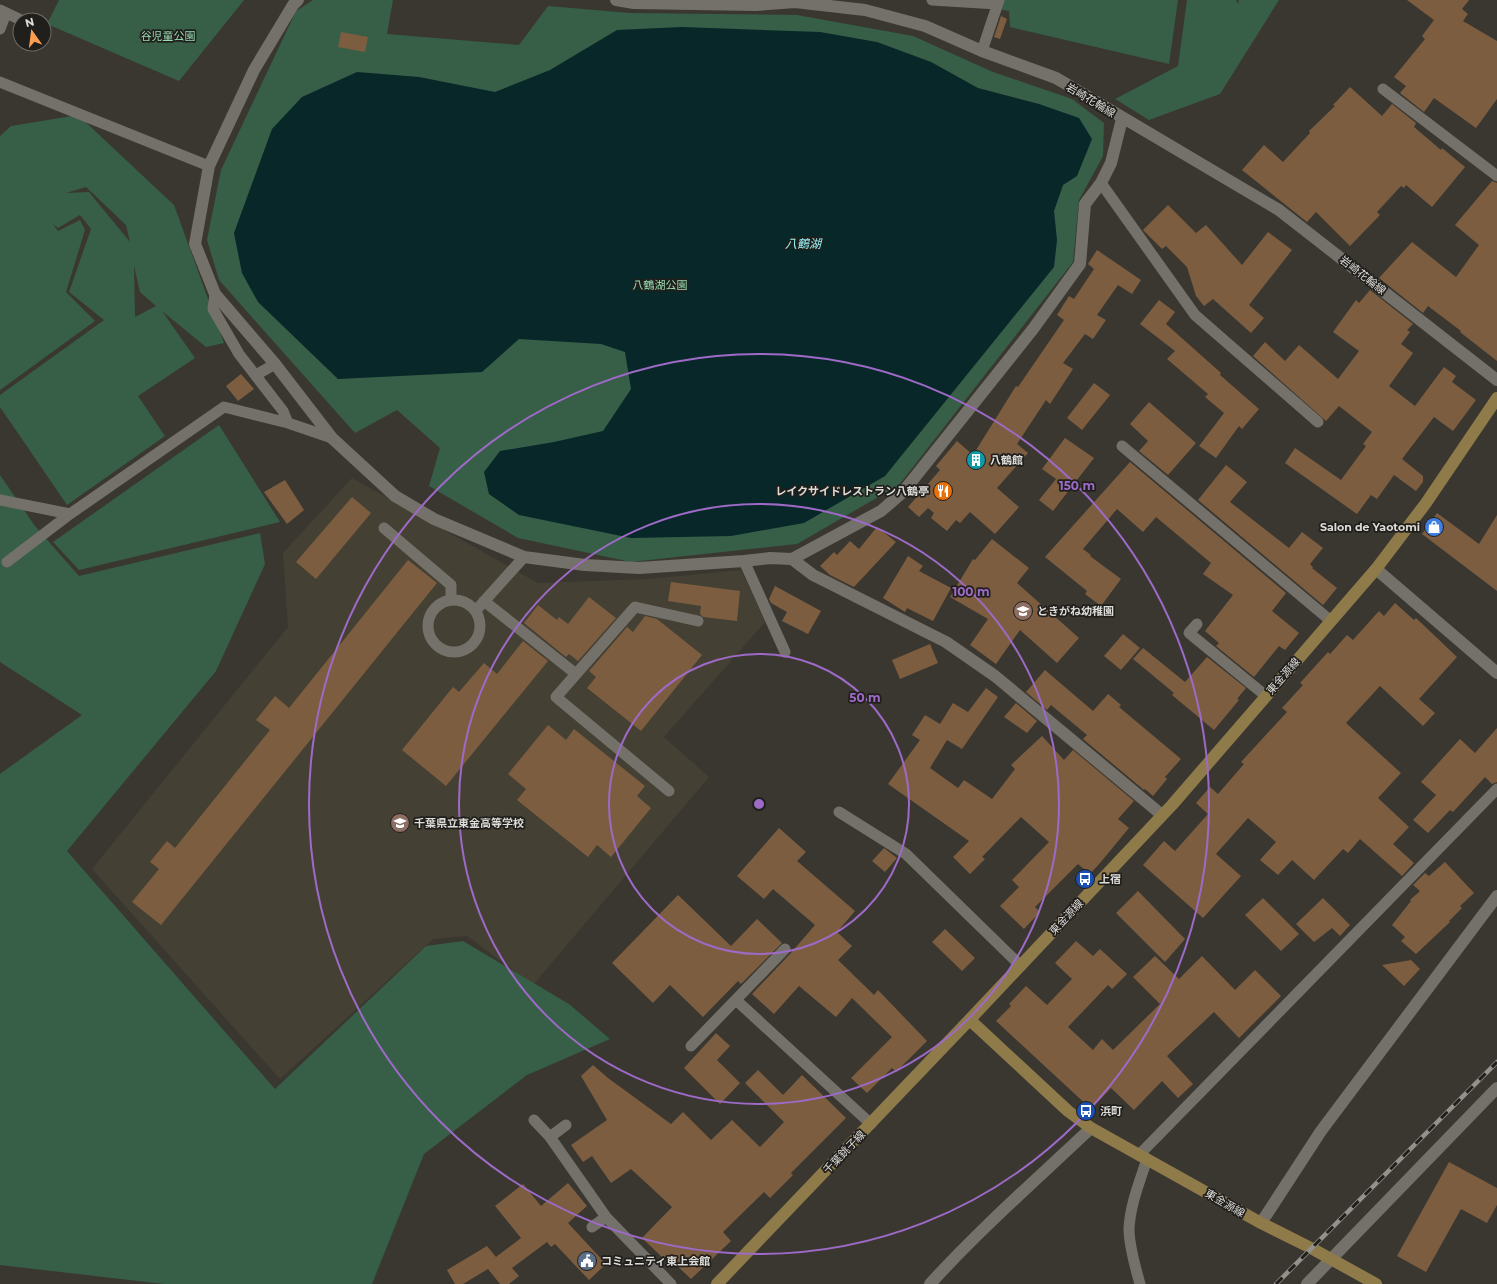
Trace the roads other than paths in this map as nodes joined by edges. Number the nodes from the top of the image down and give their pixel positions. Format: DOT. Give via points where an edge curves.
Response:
graph roads {
  1 [pos="298,0"];
  2 [pos="616,0"];
  3 [pos="932,0"];
  4 [pos="654,2"];
  5 [pos="998,2"];
  6 [pos="3,11"];
  7 [pos="12,16"];
  8 [pos="0,29"];
  9 [pos="982,51"];
  10 [pos="0,82"];
  11 [pos="1383,89"];
  12 [pos="1122,118"];
  13 [pos="209,166"];
  14 [pos="1497,176"];
  15 [pos="1101,184"];
  16 [pos="215,294"];
  17 [pos="275,364"];
  18 [pos="256,375"];
  19 [pos="1497,380"];
  20 [pos="1497,398"];
  21 [pos="1318,422"];
  22 [pos="288,423"];
  23 [pos="332,438"];
  24 [pos="1122,446"];
  25 [pos="0,500"];
  26 [pos="70,514"];
  27 [pos="384,528"];
  28 [pos="524,556"];
  29 [pos="792,559"];
  30 [pos="7,562"];
  31 [pos="744,562"];
  32 [pos="1376,568"];
  33 [pos="451,600"];
  34 [pos="484,601"];
  35 [pos="475,610"];
  36 [pos="698,621"];
  37 [pos="1331,621"];
  38 [pos="1197,624"];
  39 [pos="785,652"];
  40 [pos="1497,673"];
  41 [pos="576,674"];
  42 [pos="1266,696"];
  43 [pos="1497,788"];
  44 [pos="669,791"];
  45 [pos="839,812"];
  46 [pos="1162,815"];
  47 [pos="1497,896"];
  48 [pos="785,949"];
  49 [pos="1021,966"];
  50 [pos="736,1000"];
  51 [pos="970,1020"];
  52 [pos="691,1046"];
  53 [pos="1497,1088"];
  54 [pos="534,1120"];
  55 [pos="871,1124"];
  56 [pos="566,1125"];
  57 [pos="1091,1128"];
  58 [pos="550,1138"];
  59 [pos="1143,1157"];
  60 [pos="606,1217"];
  61 [pos="1261,1223"];
  62 [pos="592,1227"];
  63 [pos="1330,1259"];
  64 [pos="671,1284"];
  65 [pos="717,1284"];
  66 [pos="930,1284"];
  67 [pos="1140,1284"];
  68 [pos="1307,1284"];
  69 [pos="1376,1284"];
  1 -- 13 [label="street" via="254,70"];
  2 -- 4 [label="street, 岩崎花輪線" via="634,3"];
  3 -- 5 [label="lane"];
  4 -- 9 [label="street, 岩崎花輪線" via="756,5 795,2 864,10 925,26"];
  5 -- 9 [label="lane"];
  6 -- 7 [label="lane"];
  6 -- 8 [label="lane"];
  9 -- 12 [label="street, 岩崎花輪線" via="1056,78"];
  10 -- 13 [label="lane"];
  11 -- 14 [label="lane"];
  12 -- 15 [label="street" via="1111,163"];
  12 -- 19 [label="street, 岩崎花輪線" via="1280,210"];
  13 -- 16 [label="street" via="195,244"];
  15 -- 21 [label="lane" via="1195,314"];
  15 -- 29 [label="street" via="1085,204 1080,264 1033,329 903,492 881,510"];
  16 -- 17 [label="street"];
  16 -- 18 [label="lane" via="213,309 239,354"];
  17 -- 18 [label="lane"];
  17 -- 23 [label="street"];
  18 -- 22 [label="lane"];
  20 -- 32 [label="main road, 東金源線" via="1426,503"];
  22 -- 23 [label="lane"];
  22 -- 26 [label="lane" via="224,407"];
  23 -- 28 [label="street" via="395,496 434,519"];
  24 -- 37 [label="lane"];
  25 -- 26 [label="lane"];
  26 -- 30 [label="lane"];
  27 -- 33 [label="lane" via="450,585"];
  28 -- 31 [label="street" via="585,565 639,568"];
  28 -- 34 [label="lane"];
  29 -- 31 [label="street" via="770,558"];
  29 -- 46 [label="street" via="813,576 952,646 994,676"];
  31 -- 39 [label="lane"];
  32 -- 37 [label="main road, 東金源線"];
  32 -- 40 [label="street"];
  33 -- 35 [label="lane" via="469,604"];
  33 -- 35 [label="lane" via="435,608 428,625 429,634 434,642 449,652 466,649 474,644 479,636 480,618"];
  34 -- 35 [label="lane"];
  34 -- 41 [label="lane"];
  36 -- 41 [label="lane" via="635,607"];
  37 -- 42 [label="main road, 東金源線"];
  38 -- 42 [label="lane" via="1189,633"];
  41 -- 44 [label="lane" via="556,697"];
  42 -- 46 [label="main road, 東金源線"];
  43 -- 59 [label="lane"];
  45 -- 49 [label="lane" via="906,854"];
  46 -- 49 [label="main road, 東金源線"];
  47 -- 61 [label="street" via="1321,1131"];
  48 -- 50 [label="lane"];
  49 -- 51 [label="main road, 東金源線"];
  50 -- 52 [label="lane"];
  50 -- 55 [label="lane"];
  51 -- 55 [label="main road, 千葉銚子線"];
  51 -- 57 [label="main road, 東金源線" via="1068,1111"];
  53 -- 63 [label="street"];
  54 -- 58 [label="lane"];
  55 -- 65 [label="main road, 千葉銚子線"];
  56 -- 58 [label="lane"];
  57 -- 59 [label="main road, 東金源線"];
  57 -- 66 [label="street"];
  58 -- 60 [label="lane"];
  59 -- 61 [label="main road, 東金源線"];
  59 -- 67 [label="lane" via="1129,1229"];
  60 -- 62 [label="lane"];
  60 -- 64 [label="lane"];
  61 -- 63 [label="main road, 東金源線"];
  63 -- 68 [label="street"];
  63 -- 69 [label="main road, 東金源線"];
}
